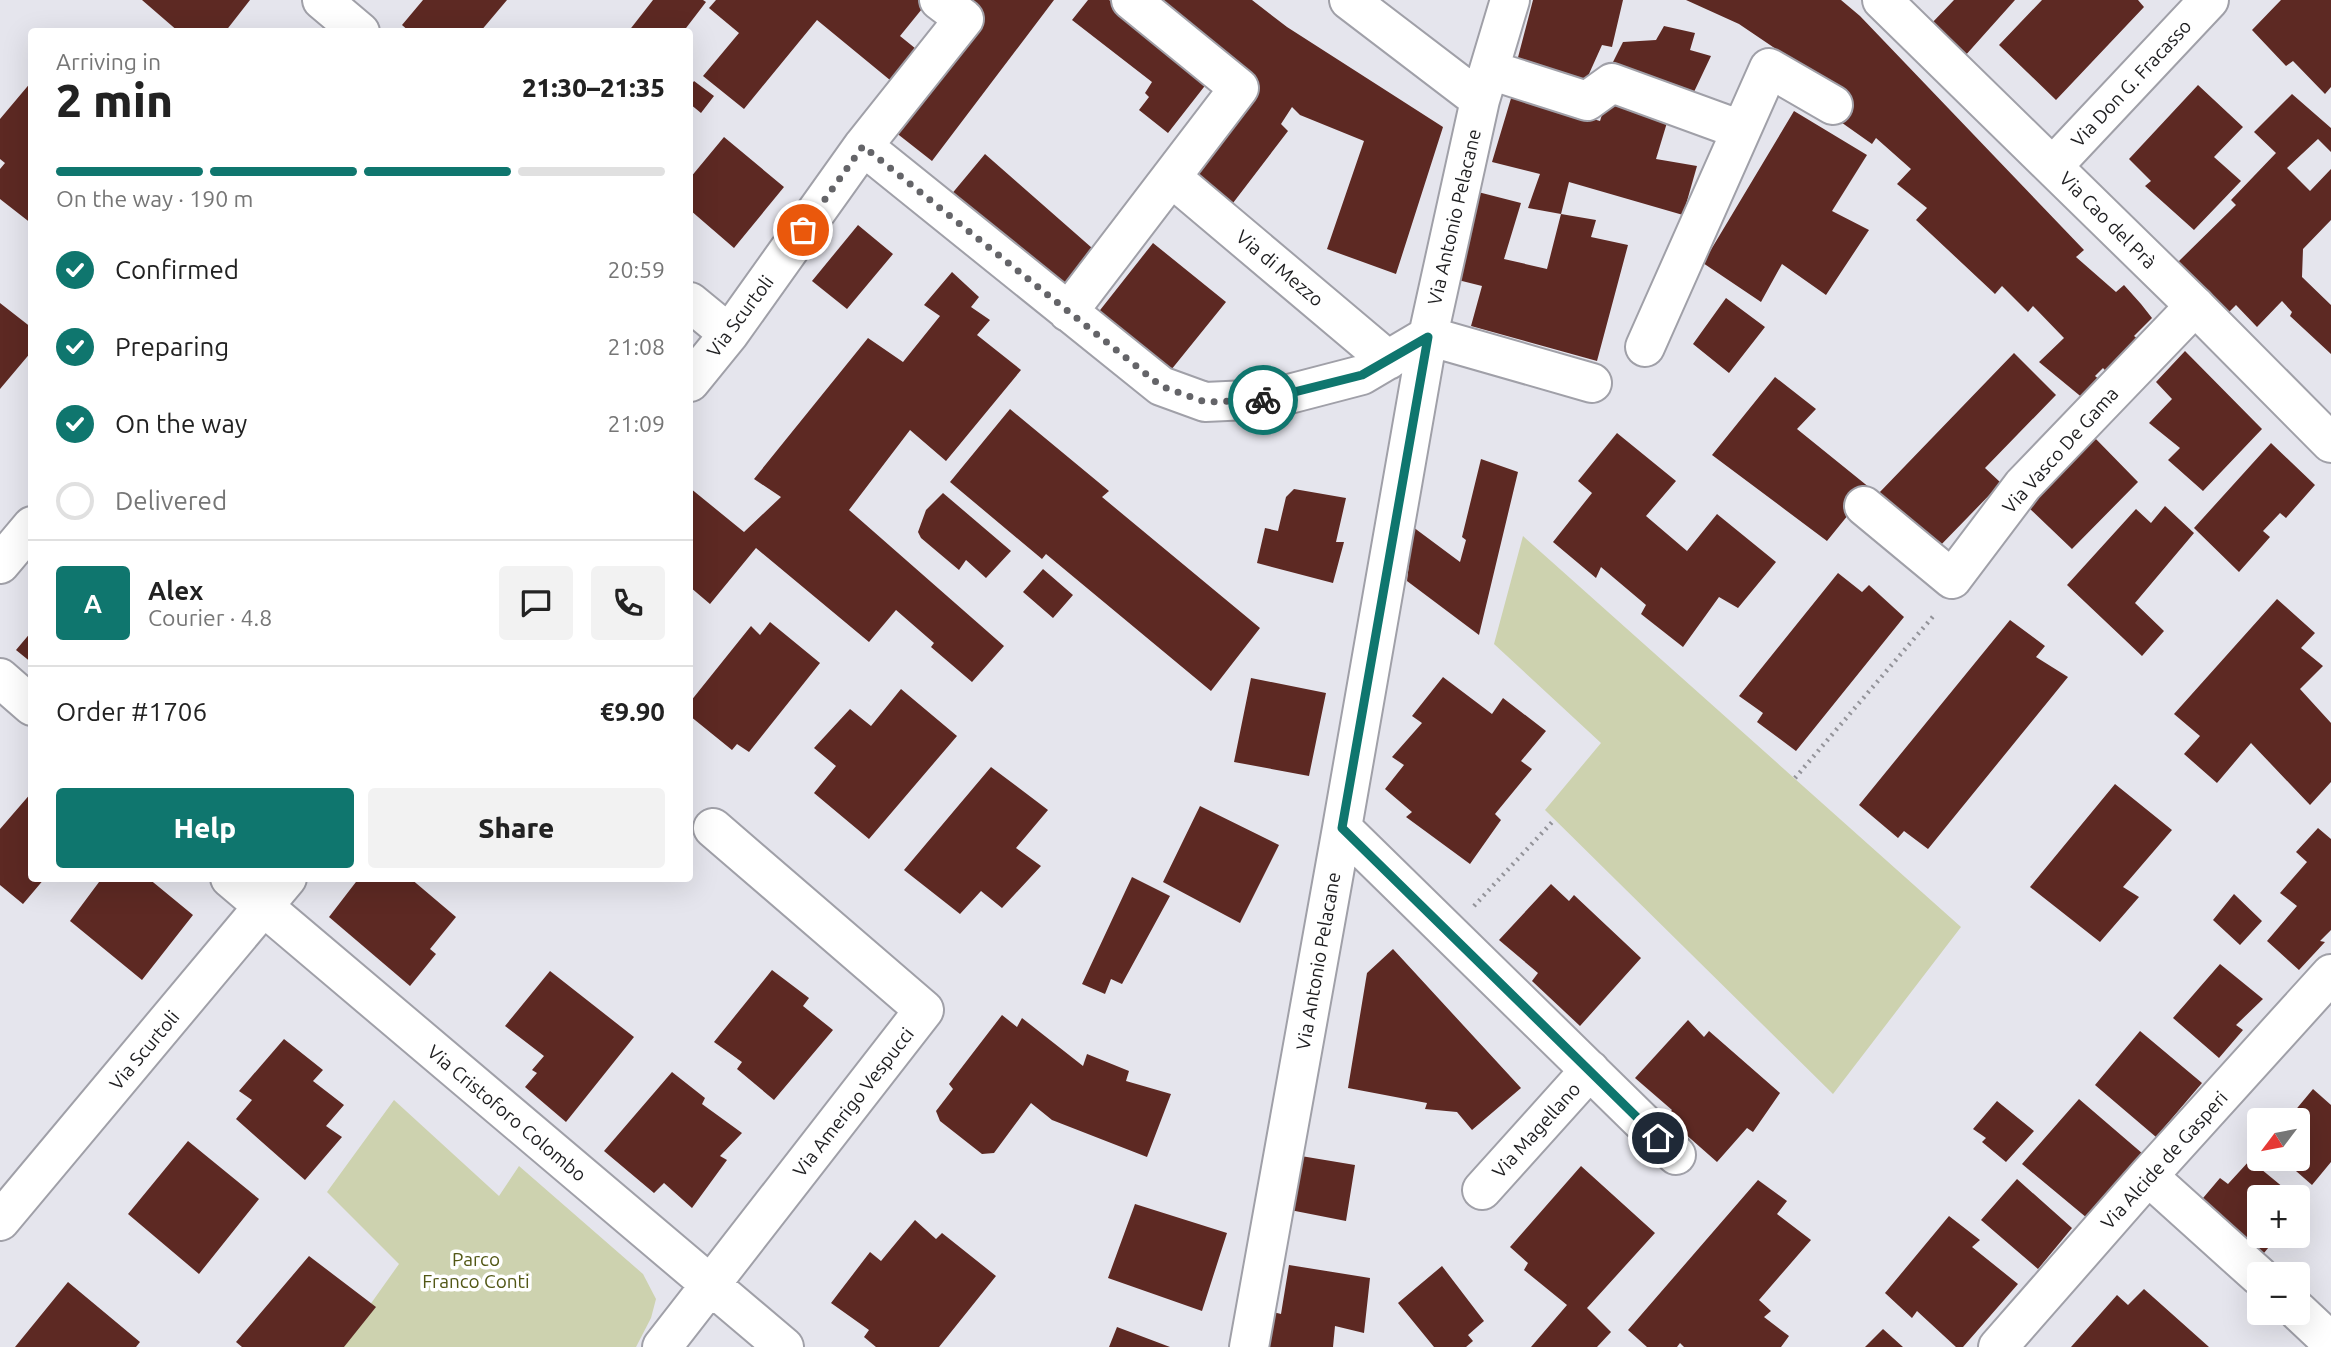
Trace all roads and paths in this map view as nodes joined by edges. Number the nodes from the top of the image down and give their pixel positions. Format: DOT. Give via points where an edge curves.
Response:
graph roads {
  1 [pos="322,0"];
  2 [pos="939,0"];
  3 [pos="1131,0"];
  4 [pos="1349,0"];
  5 [pos="1510,0"];
  6 [pos="1882,0"];
  7 [pos="2209,0"];
  8 [pos="355,28"];
  9 [pos="1485,85"];
  10 [pos="1833,104"];
  11 [pos="1741,130"];
  12 [pos="863,146"];
  13 [pos="2053,166"];
  14 [pos="1171,177"];
  15 [pos="693,304"];
  16 [pos="2195,306"];
  17 [pos="1068,312"];
  18 [pos="729,334"];
  19 [pos="1428,337"];
  20 [pos="1645,347"];
  21 [pos="1388,360"];
  22 [pos="693,378"];
  23 [pos="1591,383"];
  24 [pos="2331,443"];
  25 [pos="1864,506"];
  26 [pos="28,531"];
  27 [pos="0,564"];
  28 [pos="1952,579"];
  29 [pos="0,678"];
  30 [pos="28,702"];
  31 [pos="1795,778"];
  32 [pos="1555,819"];
  33 [pos="713,828"];
  34 [pos="1342,828"];
  35 [pos="235,882"];
  36 [pos="284,882"];
  37 [pos="264,908"];
  38 [pos="1450,932"];
  39 [pos="2331,974"];
  40 [pos="1590,1070"];
  41 [pos="1676,1155"];
  42 [pos="2148,1176"];
  43 [pos="1482,1190"];
  44 [pos="0,1221"];
  45 [pos="2247,1265"];
  46 [pos="711,1285"];
  47 [pos="2310,1322"];
  48 [pos="2331,1342"];
  49 [pos="662,1347"];
  50 [pos="784,1347"];
  51 [pos="1249,1347"];
  52 [pos="1998,1347"];
  1 -- 8 [label="street"];
  2 -- 12 [label="street, Via Scurtoli" via="964,19"];
  3 -- 14 [label="street" via="1239,88"];
  4 -- 9 [label="street"];
  5 -- 9 [label="street, Via Antonio Pelacane"];
  6 -- 13 [label="street, Via Cao del Prà"];
  7 -- 13 [label="street, Via Don G. Fracasso"];
  9 -- 11 [label="street" via="1587,101 1612,83"];
  9 -- 19 [label="street, Via Antonio Pelacane"];
  10 -- 11 [label="street" via="1769,68"];
  11 -- 20 [label="street"];
  12 -- 17 [label="street"];
  12 -- 18 [label="street, Via Scurtoli"];
  13 -- 16 [label="street, Via Cao del Prà"];
  14 -- 17 [label="street"];
  14 -- 21 [label="street, Via di Mezzo"];
  15 -- 18 [label="street"];
  16 -- 24 [label="street, Via Cao del Prà"];
  16 -- 28 [label="street, Via Vasco De Gama" via="2023,485"];
  17 -- 21 [label="street" via="1161,386 1205,402 1270,399 1362,375"];
  18 -- 22 [label="street, Via Scurtoli"];
  19 -- 21 [label="street"];
  19 -- 23 [label="street"];
  19 -- 34 [label="street, Via Antonio Pelacane"];
  25 -- 28 [label="street"];
  26 -- 27 [label="street"];
  28 -- 31 [label="path" via="1951,594"];
  29 -- 30 [label="street"];
  32 -- 38 [label="path"];
  33 -- 46 [label="street, Via Amerigo Vespucci" via="924,1010"];
  34 -- 38 [label="street, Via Magellano"];
  34 -- 51 [label="street, Via Antonio Pelacane"];
  35 -- 37 [label="street, Via Cristoforo Colombo"];
  36 -- 37 [label="street, Via Scurtoli"];
  37 -- 44 [label="street, Via Scurtoli"];
  37 -- 46 [label="street, Via Cristoforo Colombo"];
  38 -- 40 [label="street, Via Magellano"];
  39 -- 42 [label="street, Via Alcide de Gasperi"];
  40 -- 41 [label="street, Via Magellano"];
  40 -- 43 [label="street, Via Magellano"];
  42 -- 45 [label="street"];
  42 -- 52 [label="street, Via Alcide de Gasperi"];
  46 -- 49 [label="street, Via Amerigo Vespucci"];
  46 -- 50 [label="street, Via Cristoforo Colombo"];
  47 -- 48 [label="street"];
}
